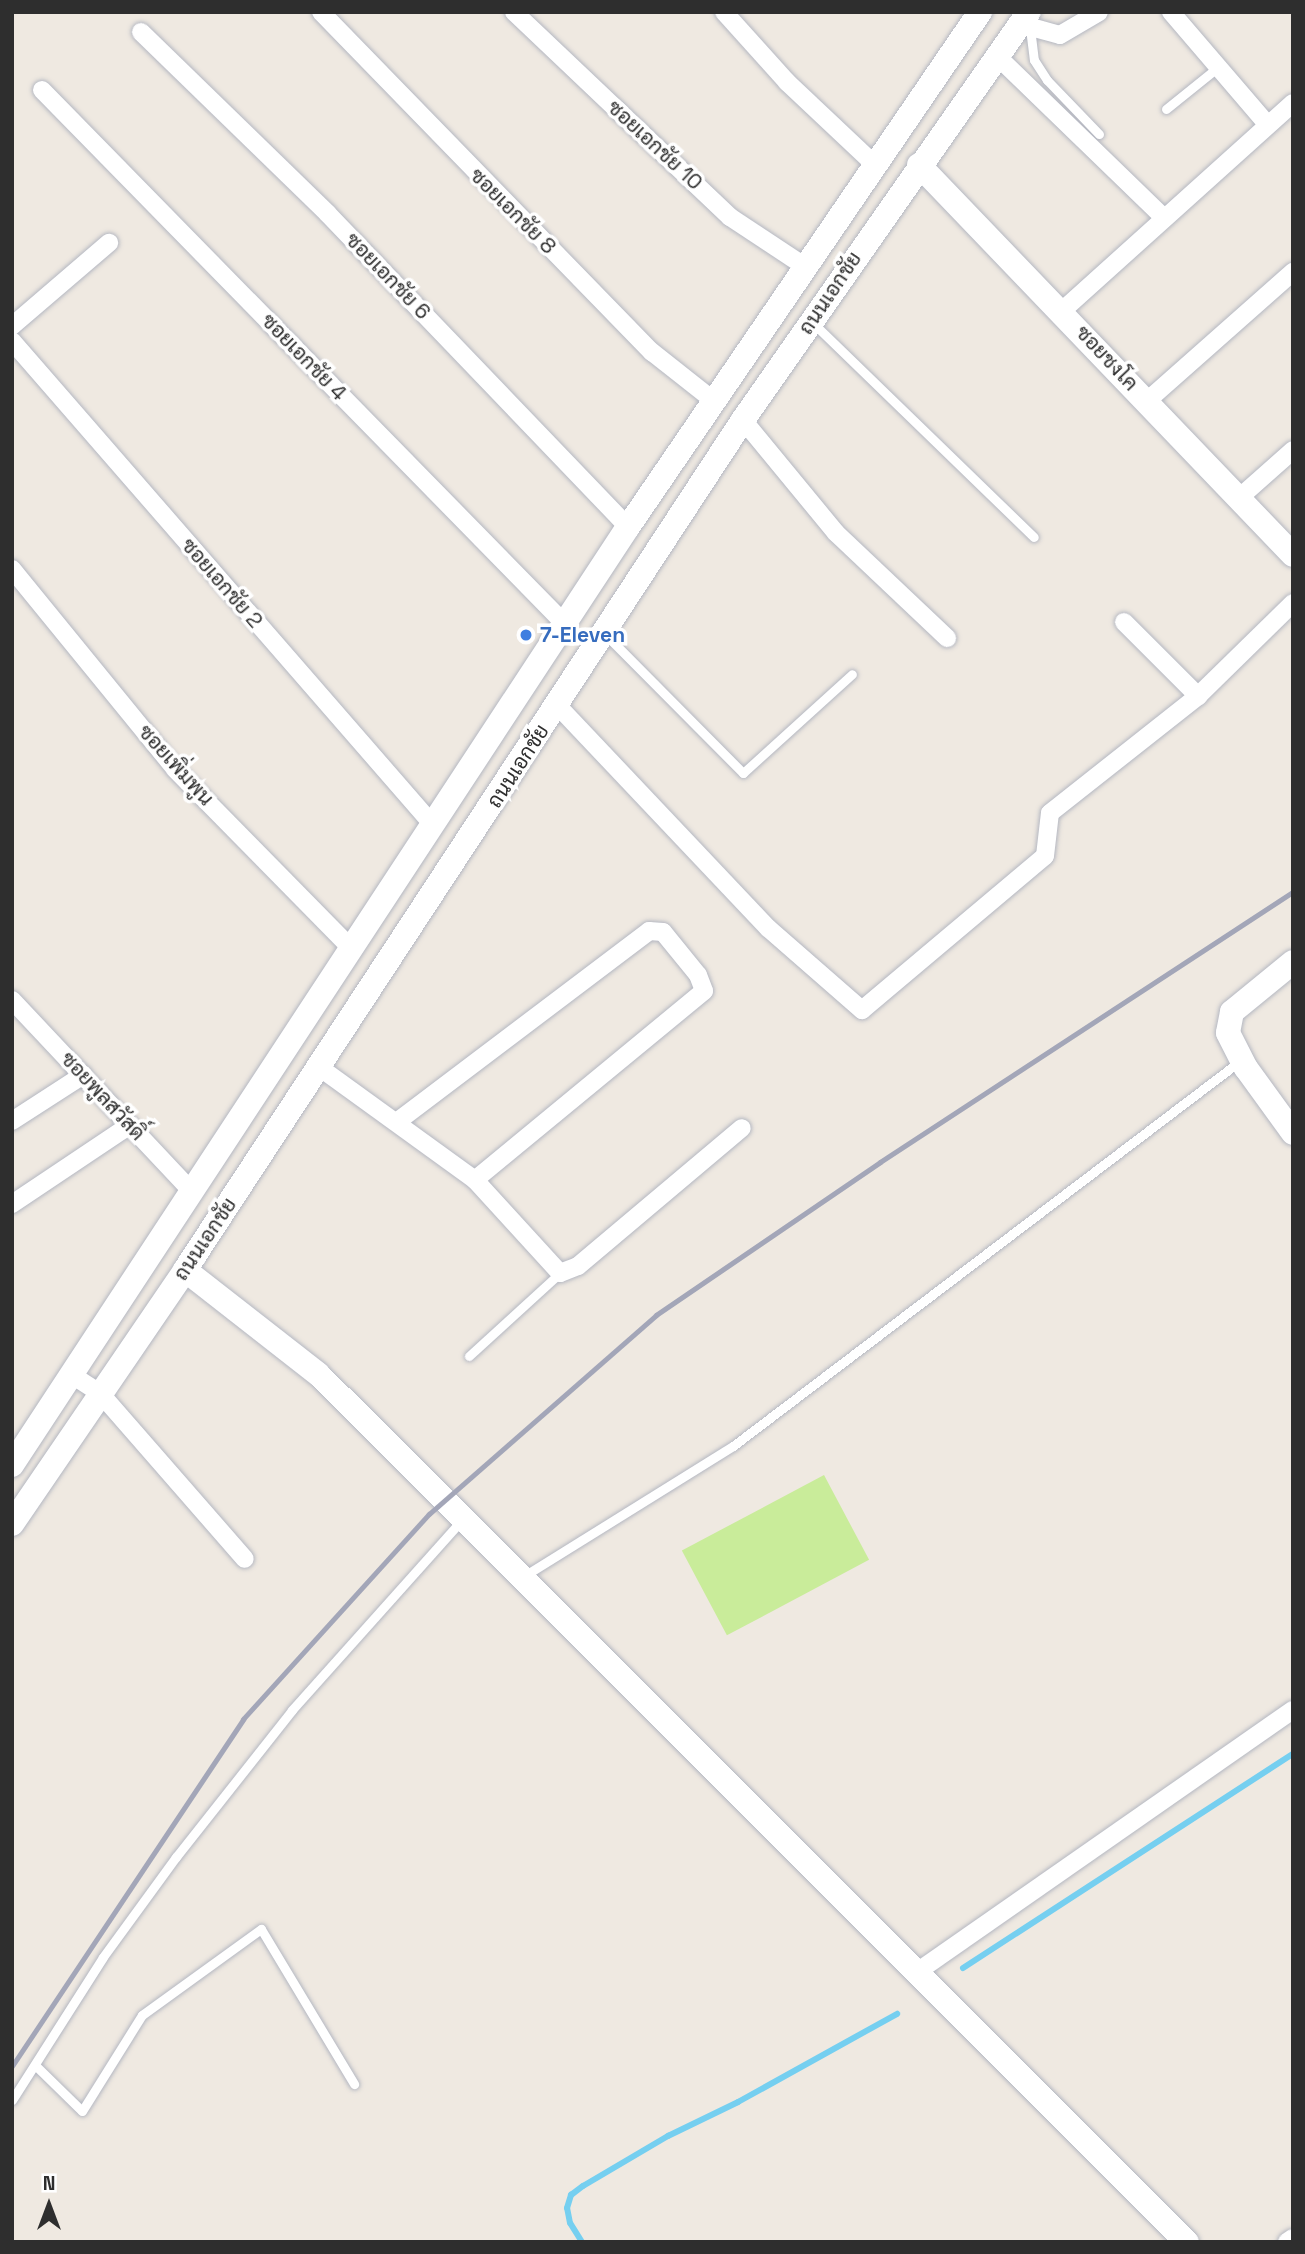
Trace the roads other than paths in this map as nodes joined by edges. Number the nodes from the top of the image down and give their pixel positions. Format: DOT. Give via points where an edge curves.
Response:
graph roads {
  1 [pos="321,12"];
  2 [pos="514,12"];
  3 [pos="724,12"];
  4 [pos="980,12"];
  5 [pos="1099,12"];
  6 [pos="1171,12"];
  7 [pos="1026,21"];
  8 [pos="141,32"];
  9 [pos="997,56"];
  10 [pos="1218,67"];
  11 [pos="42,90"];
  12 [pos="1293,103"];
  13 [pos="1166,109"];
  14 [pos="1267,124"];
  15 [pos="1099,134"];
  16 [pos="874,164"];
  17 [pos="919,165"];
  18 [pos="1164,218"];
  19 [pos="109,243"];
  20 [pos="804,266"];
  21 [pos="1293,272"];
  22 [pos="1063,310"];
  23 [pos="811,321"];
  24 [pos="12,326"];
  25 [pos="12,341"];
  26 [pos="715,401"];
  27 [pos="1147,401"];
  28 [pos="743,420"];
  29 [pos="1293,450"];
  30 [pos="1239,498"];
  31 [pos="628,527"];
  32 [pos="1034,537"];
  33 [pos="1293,555"];
  34 [pos="12,569"];
  35 [pos="1293,603"];
  36 [pos="1124,622"];
  37 [pos="566,625"];
  38 [pos="606,634"];
  39 [pos="947,638"];
  40 [pos="852,674"];
  41 [pos="1198,696"];
  42 [pos="558,706"];
  43 [pos="433,825"];
  44 [pos="352,949"];
  45 [pos="1293,962"];
  46 [pos="12,1000"];
  47 [pos="1241,1060"];
  48 [pos="319,1067"];
  49 [pos="83,1075"];
  50 [pos="12,1121"];
  51 [pos="398,1121"];
  52 [pos="130,1125"];
  53 [pos="742,1128"];
  54 [pos="1293,1133"];
  55 [pos="475,1180"];
  56 [pos="193,1193"];
  57 [pos="12,1204"];
  58 [pos="186,1270"];
  59 [pos="561,1273"];
  60 [pos="469,1356"];
  61 [pos="72,1375"];
  62 [pos="100,1393"];
  63 [pos="12,1465"];
  64 [pos="464,1518"];
  65 [pos="12,1524"];
  66 [pos="245,1559"];
  67 [pos="523,1577"];
  68 [pos="1293,1710"];
  69 [pos="917,1972"];
  70 [pos="36,2066"];
  71 [pos="354,2084"];
  72 [pos="12,2101"];
  73 [pos="1293,2238"];
  74 [pos="1186,2242"];
  75 [pos="1287,2242"];
  1 -- 26 [label="street, ซอยเอกชัย 8" via="652,352"];
  2 -- 20 [label="street, ซอยเอกชัย 10" via="730,217"];
  3 -- 16 [label="street" via="787,82"];
  4 -- 16 [label="main road, ถนนเอกชัย"];
  5 -- 7 [label="street" via="1060,34"];
  6 -- 10 [label="street"];
  7 -- 9 [label="main road, ถนนเอกชัย"];
  7 -- 15 [label="lane" via="1034,60"];
  8 -- 31 [label="street, ซอยเอกชัย 6" via="327,213"];
  9 -- 17 [label="main road, ถนนเอกชัย"];
  9 -- 18 [label="street"];
  10 -- 13 [label="lane"];
  10 -- 14 [label="street"];
  11 -- 37 [label="street, ซอยเอกชัย 4"];
  12 -- 14 [label="street"];
  14 -- 18 [label="street"];
  16 -- 20 [label="main road, ถนนเอกชัย"];
  17 -- 22 [label="main road, ซอยชงโค"];
  17 -- 23 [label="main road, ถนนเอกชัย"];
  18 -- 22 [label="street"];
  19 -- 24 [label="street"];
  20 -- 26 [label="main road, ถนนเอกชัย"];
  21 -- 27 [label="street"];
  22 -- 27 [label="main road, ซอยชงโค"];
  23 -- 28 [label="main road, ถนนเอกชัย"];
  23 -- 32 [label="lane"];
  25 -- 43 [label="street, ซอยเอกชัย 2"];
  26 -- 31 [label="main road, ถนนเอกชัย"];
  27 -- 30 [label="main road, ซอยชงโค"];
  28 -- 38 [label="main road, ถนนเอกชัย"];
  28 -- 39 [label="street" via="836,533"];
  29 -- 30 [label="street"];
  30 -- 33 [label="main road, ซอยชงโค"];
  31 -- 37 [label="main road, ถนนเอกชัย"];
  34 -- 44 [label="street, ซอยเพิ่มพูน" via="176,769"];
  35 -- 41 [label="street"];
  36 -- 41 [label="street"];
  37 -- 43 [label="main road, ถนนเอกชัย"];
  38 -- 40 [label="lane" via="743,773"];
  38 -- 42 [label="main road, ถนนเอกชัย"];
  41 -- 42 [label="street" via="1050,813 1045,856 862,1010 768,928"];
  42 -- 48 [label="main road, ถนนเอกชัย"];
  43 -- 44 [label="main road, ถนนเอกชัย"];
  44 -- 56 [label="main road, ถนนเอกชัย"];
  45 -- 47 [label="main road" via="1233,1012 1228,1033"];
  46 -- 49 [label="street, ซอยพูลสวัสดิ์"];
  47 -- 54 [label="main road"];
  47 -- 67 [label="lane" via="733,1446"];
  48 -- 51 [label="street"];
  48 -- 58 [label="main road, ถนนเอกชัย"];
  49 -- 50 [label="street"];
  49 -- 52 [label="street, ซอยพูลสวัสดิ์"];
  51 -- 55 [label="street"];
  51 -- 55 [label="street" via="649,930 663,932 698,975 704,991"];
  52 -- 56 [label="street, ซอยพูลสวัสดิ์"];
  52 -- 57 [label="street"];
  53 -- 59 [label="street" via="578,1266"];
  55 -- 59 [label="street"];
  56 -- 61 [label="main road, ถนนเอกชัย"];
  58 -- 62 [label="main road, ถนนเอกชัย"];
  58 -- 64 [label="main road" via="318,1374"];
  59 -- 60 [label="lane"];
  61 -- 62 [label="street"];
  61 -- 63 [label="main road, ถนนเอกชัย"];
  62 -- 65 [label="main road, ถนนเอกชัย"];
  62 -- 66 [label="street"];
  64 -- 67 [label="main road"];
  64 -- 70 [label="lane" via="292,1710 193,1836 103,1957"];
  67 -- 69 [label="main road"];
  68 -- 69 [label="street"];
  69 -- 74 [label="main road"];
  70 -- 71 [label="lane" via="82,2111 142,2015 261,1929"];
  70 -- 72 [label="lane"];
  73 -- 75 [label="street"];
}
